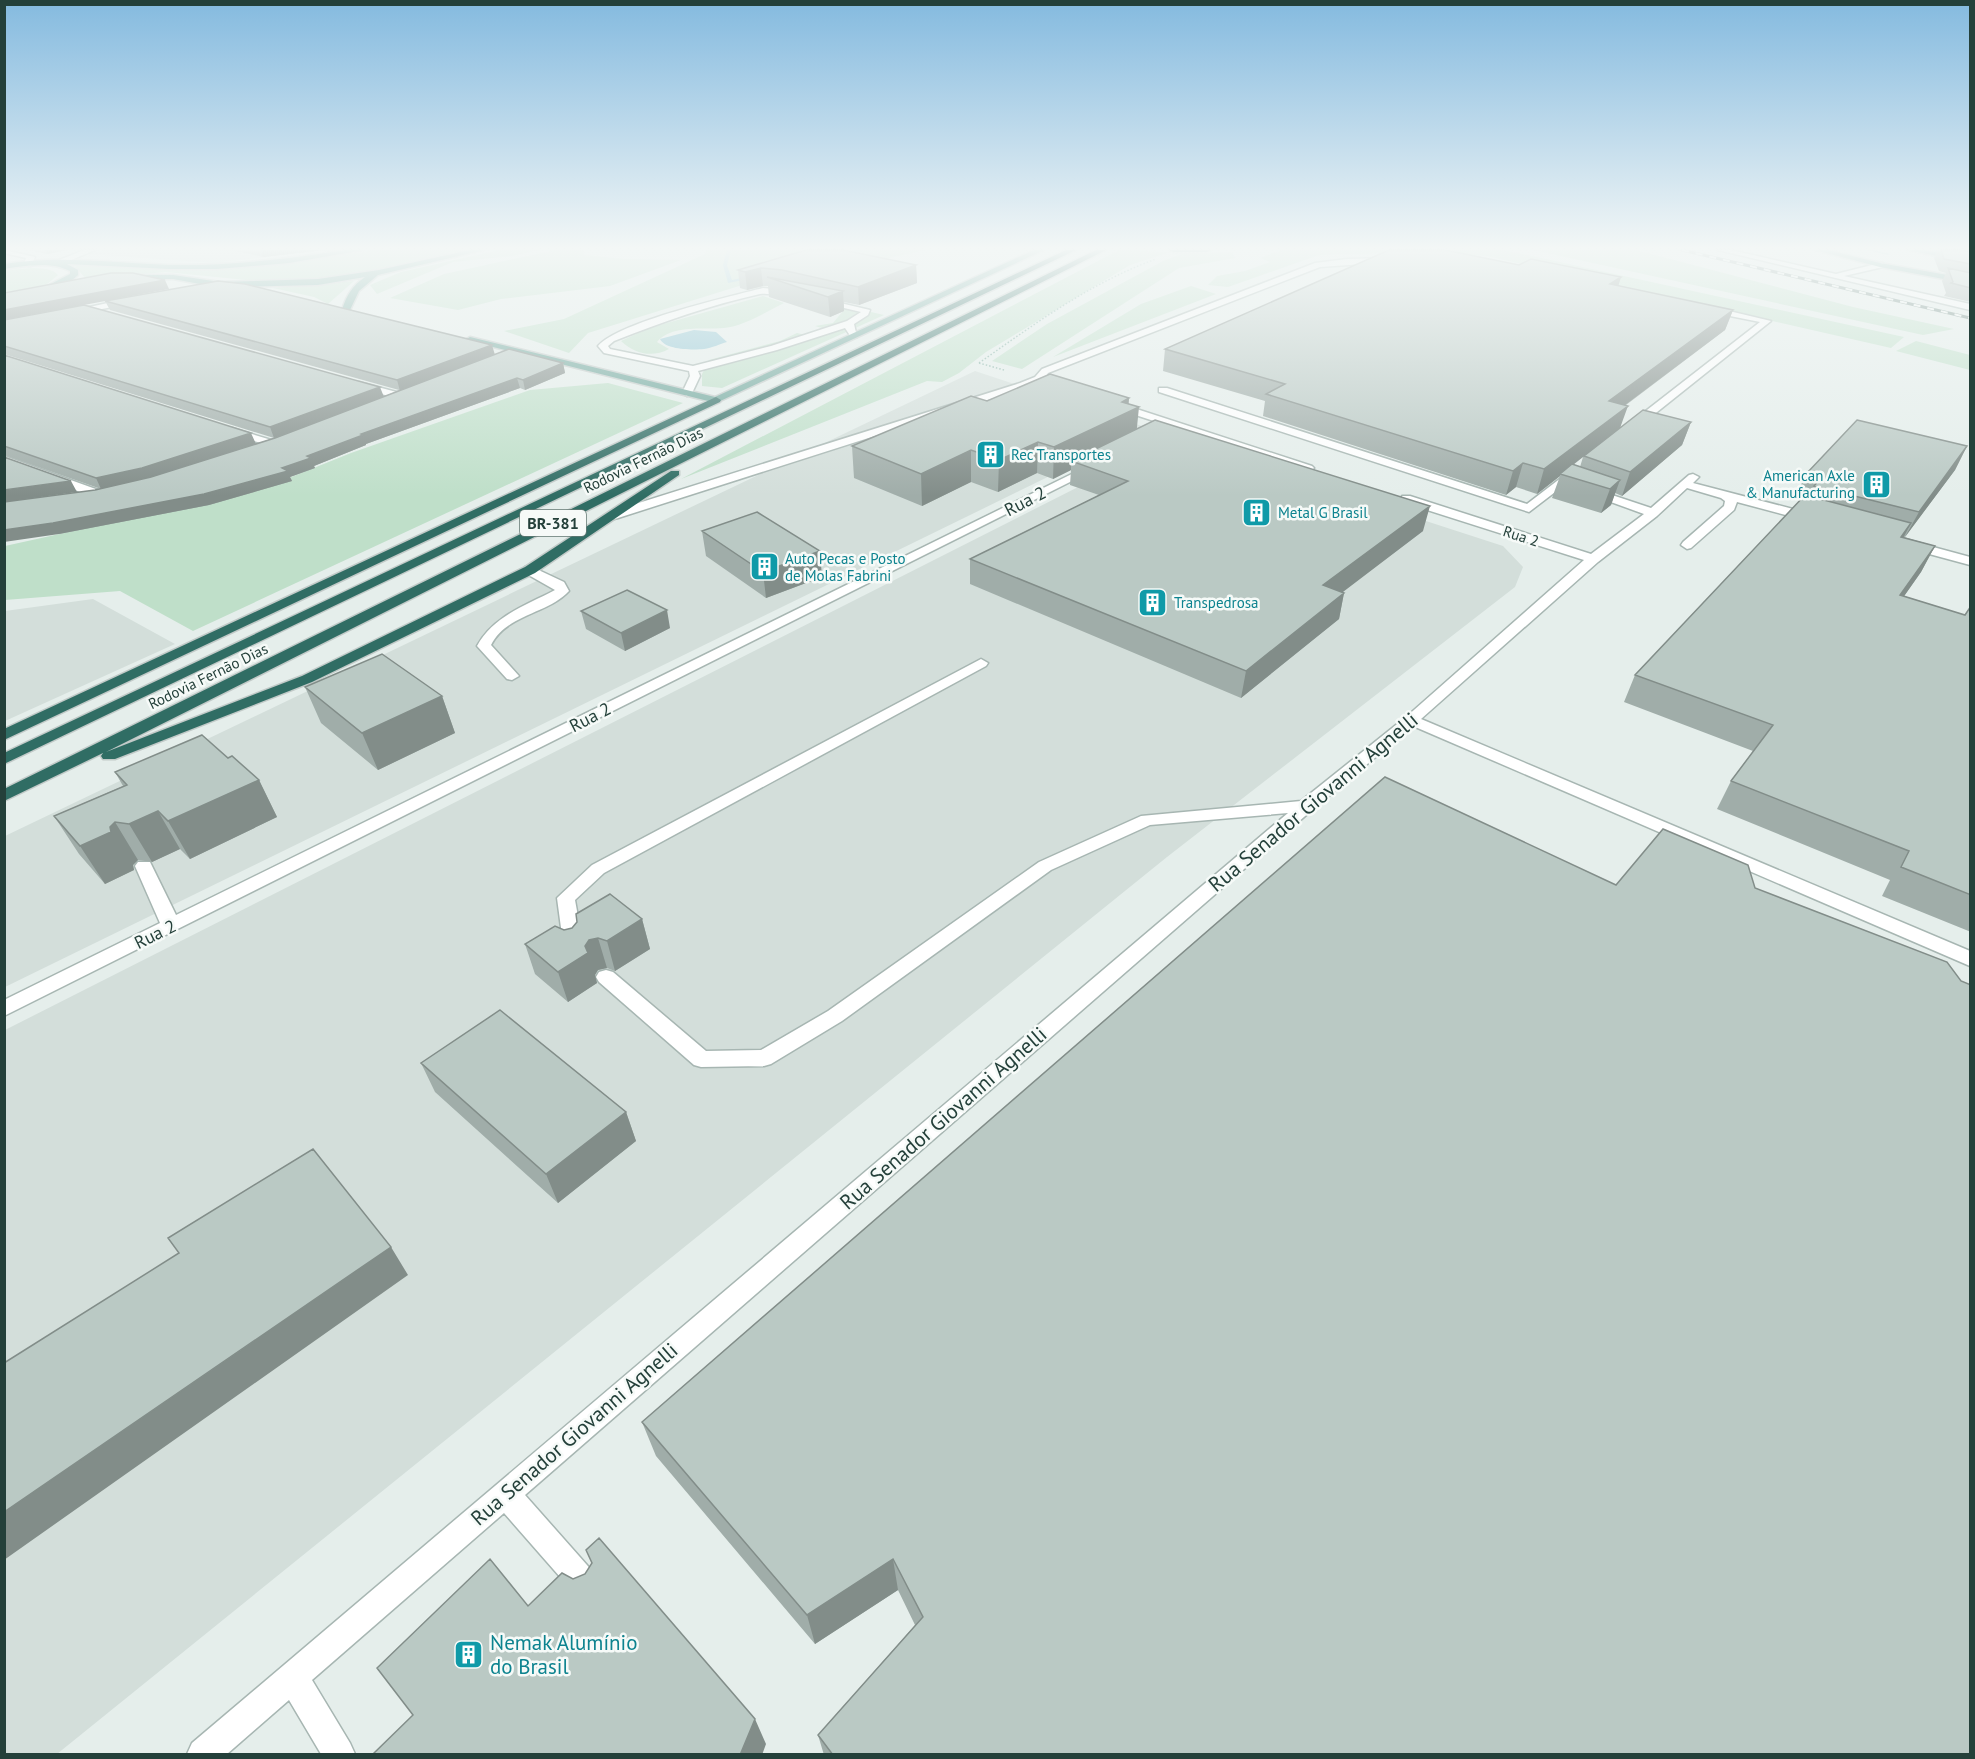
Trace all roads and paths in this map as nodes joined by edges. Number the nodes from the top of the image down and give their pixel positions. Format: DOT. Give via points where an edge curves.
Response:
graph roads {
  1 [pos="628,332"];
  2 [pos="824,332"];
  3 [pos="852,332"];
  4 [pos="860,332"];
  5 [pos="900,332"];
  6 [pos="937,332"];
  7 [pos="1024,332"];
  8 [pos="1147,332"];
  9 [pos="1753,332"];
  10 [pos="854,335"];
  11 [pos="463,339"];
  12 [pos="518,352"];
  13 [pos="496,360"];
  14 [pos="978,363"];
  15 [pos="693,369"];
  16 [pos="354,384"];
  17 [pos="1163,390"];
  18 [pos="687,393"];
  19 [pos="716,400"];
  20 [pos="1102,400"];
  21 [pos="379,404"];
  22 [pos="1175,425"];
  23 [pos="218,426"];
  24 [pos="1628,431"];
  25 [pos="732,434"];
  26 [pos="1158,434"];
  27 [pos="253,451"];
  28 [pos="4,459"];
  29 [pos="1099,464"];
  30 [pos="1581,468"];
  31 [pos="1322,472"];
  32 [pos="1572,486"];
  33 [pos="1390,494"];
  34 [pos="1725,495"];
  35 [pos="79,498"];
  36 [pos="1653,513"];
  37 [pos="614,514"];
  38 [pos="1825,522"];
  39 [pos="1903,543"];
  40 [pos="1687,544"];
  41 [pos="1593,559"];
  42 [pos="1970,561"];
  43 [pos="530,570"];
  44 [pos="981,663"];
  45 [pos="512,676"];
  46 [pos="1411,720"];
  47 [pos="4,735"];
  48 [pos="4,759"];
  49 [pos="4,797"];
  50 [pos="1306,806"];
  51 [pos="144,866"];
  52 [pos="171,926"];
  53 [pos="574,950"];
  54 [pos="1971,959"];
  55 [pos="606,977"];
  56 [pos="4,1009"];
  57 [pos="505,1493"];
  58 [pos="592,1592"];
  59 [pos="293,1677"];
  60 [pos="203,1755"];
  61 [pos="339,1755"];
  1 -- 15 [label="street" via="603,346 607,351"];
  2 -- 15 [label="street"];
  3 -- 10 [label="street"];
  4 -- 10 [label="main road, BR-381"];
  5 -- 48 [label="highway, Rodovia Fernão Dias / BR-381"];
  6 -- 25 [label="highway, Rodovia Fernão Dias / BR-381"];
  7 -- 14 [label="path"];
  8 -- 37 [label="street" via="1045,372 1044,381"];
  9 -- 24 [label="street"];
  10 -- 19 [label="main road, BR-381"];
  11 -- 12 [label="main road"];
  12 -- 13 [label="street"];
  12 -- 18 [label="main road"];
  15 -- 18 [label="street" via="695,376"];
  16 -- 21 [label="street" via="406,394"];
  17 -- 32 [label="street" via="1529,508"];
  18 -- 19 [label="main road"];
  19 -- 47 [label="highway, BR-381"];
  20 -- 22 [label="street"];
  22 -- 26 [label="street"];
  22 -- 31 [label="street"];
  23 -- 27 [label="street" via="279,442"];
  25 -- 37 [label="highway"];
  25 -- 49 [label="highway, Rodovia Fernão Dias / BR-381"];
  28 -- 35 [label="street" via="106,494"];
  29 -- 52 [label="street, Rua 2"];
  30 -- 32 [label="street"];
  32 -- 36 [label="street"];
  33 -- 41 [label="street, Rua 2"];
  34 -- 36 [label="street, Rua Senador Giovanni Agnelli" via="1689,480"];
  34 -- 38 [label="street"];
  34 -- 40 [label="street" via="1731,500 1730,507"];
  36 -- 41 [label="street, Rua Senador Giovanni Agnelli"];
  37 -- 43 [label="highway"];
  39 -- 42 [label="street"];
  41 -- 46 [label="street, Rua Senador Giovanni Agnelli"];
  43 -- 45 [label="street" via="559,585 562,591 502,624 487,637 484,646"];
  43 -- 49 [label="highway" via="307,678"];
  44 -- 53 [label="street" via="598,869 566,898"];
  46 -- 50 [label="street, Rua Senador Giovanni Agnelli"];
  46 -- 54 [label="street"];
  50 -- 55 [label="street" via="1147,820 1045,866 835,1016 764,1058 701,1059"];
  50 -- 57 [label="street, Rua Senador Giovanni Agnelli"];
  51 -- 52 [label="street"];
  52 -- 56 [label="street, Rua 2"];
  57 -- 58 [label="street"];
  57 -- 59 [label="street, Rua Senador Giovanni Agnelli"];
  59 -- 60 [label="street, Rua Senador Giovanni Agnelli"];
  59 -- 61 [label="street"];
}
